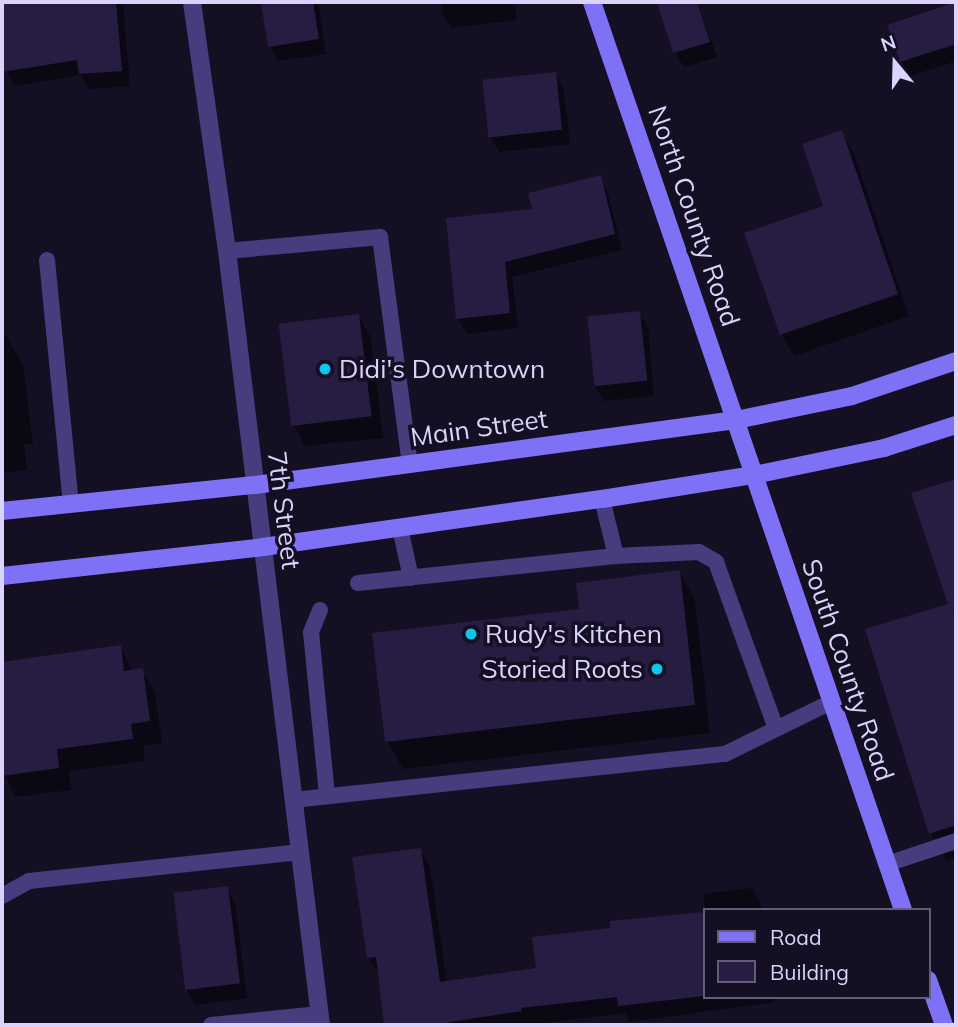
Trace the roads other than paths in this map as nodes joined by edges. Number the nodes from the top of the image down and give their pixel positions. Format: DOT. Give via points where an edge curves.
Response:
graph roads {
  1 [pos="192,2"];
  2 [pos="592,2"];
  3 [pos="227,251"];
  4 [pos="47,260"];
  5 [pos="956,362"];
  6 [pos="736,420"];
  7 [pos="956,425"];
  8 [pos="746,447"];
  9 [pos="410,464"];
  10 [pos="754,475"];
  11 [pos="255,485"];
  12 [pos="602,499"];
  13 [pos="71,504"];
  14 [pos="2,511"];
  15 [pos="400,528"];
  16 [pos="263,547"];
  17 [pos="616,556"];
  18 [pos="2,576"];
  19 [pos="411,578"];
  20 [pos="358,583"];
  21 [pos="320,610"];
  22 [pos="831,702"];
  23 [pos="776,729"];
  24 [pos="327,796"];
  25 [pos="293,800"];
  26 [pos="956,841"];
  27 [pos="300,852"];
  28 [pos="887,864"];
  29 [pos="2,896"];
  30 [pos="903,908"];
  31 [pos="930,986"];
  32 [pos="320,1020"];
  33 [pos="211,1025"];
  34 [pos="944,1025"];
  1 -- 3 [label="street, 7th Street"];
  2 -- 6 [label="main road, North County Road"];
  3 -- 9 [label="lane" via="380,237"];
  3 -- 11 [label="street, 7th Street"];
  4 -- 13 [label="lane"];
  5 -- 6 [label="main road, Main Street" via="852,396"];
  6 -- 8 [label="main road, North County Road"];
  6 -- 9 [label="main road, Main Street"];
  7 -- 10 [label="main road" via="884,448"];
  8 -- 10 [label="main road, South County Road"];
  9 -- 11 [label="main road, Main Street"];
  10 -- 12 [label="main road"];
  10 -- 22 [label="main road, South County Road"];
  11 -- 13 [label="main road, Main Street"];
  11 -- 16 [label="street, 7th Street"];
  12 -- 15 [label="main road"];
  12 -- 17 [label="lane"];
  13 -- 14 [label="main road, Main Street"];
  15 -- 16 [label="main road"];
  15 -- 19 [label="lane"];
  16 -- 18 [label="main road"];
  16 -- 25 [label="street, 7th Street"];
  17 -- 19 [label="lane"];
  17 -- 23 [label="lane" via="699,552 716,562"];
  19 -- 20 [label="lane"];
  21 -- 24 [label="lane" via="310,632"];
  22 -- 23 [label="lane"];
  22 -- 28 [label="main road, South County Road"];
  23 -- 24 [label="lane" via="725,754"];
  24 -- 25 [label="lane"];
  25 -- 27 [label="street, 7th Street"];
  26 -- 28 [label="lane"];
  27 -- 29 [label="lane" via="29,881"];
  27 -- 32 [label="street, 7th Street"];
  28 -- 30 [label="main road, South County Road"];
  31 -- 34 [label="main road"];
  32 -- 33 [label="lane"];
}
